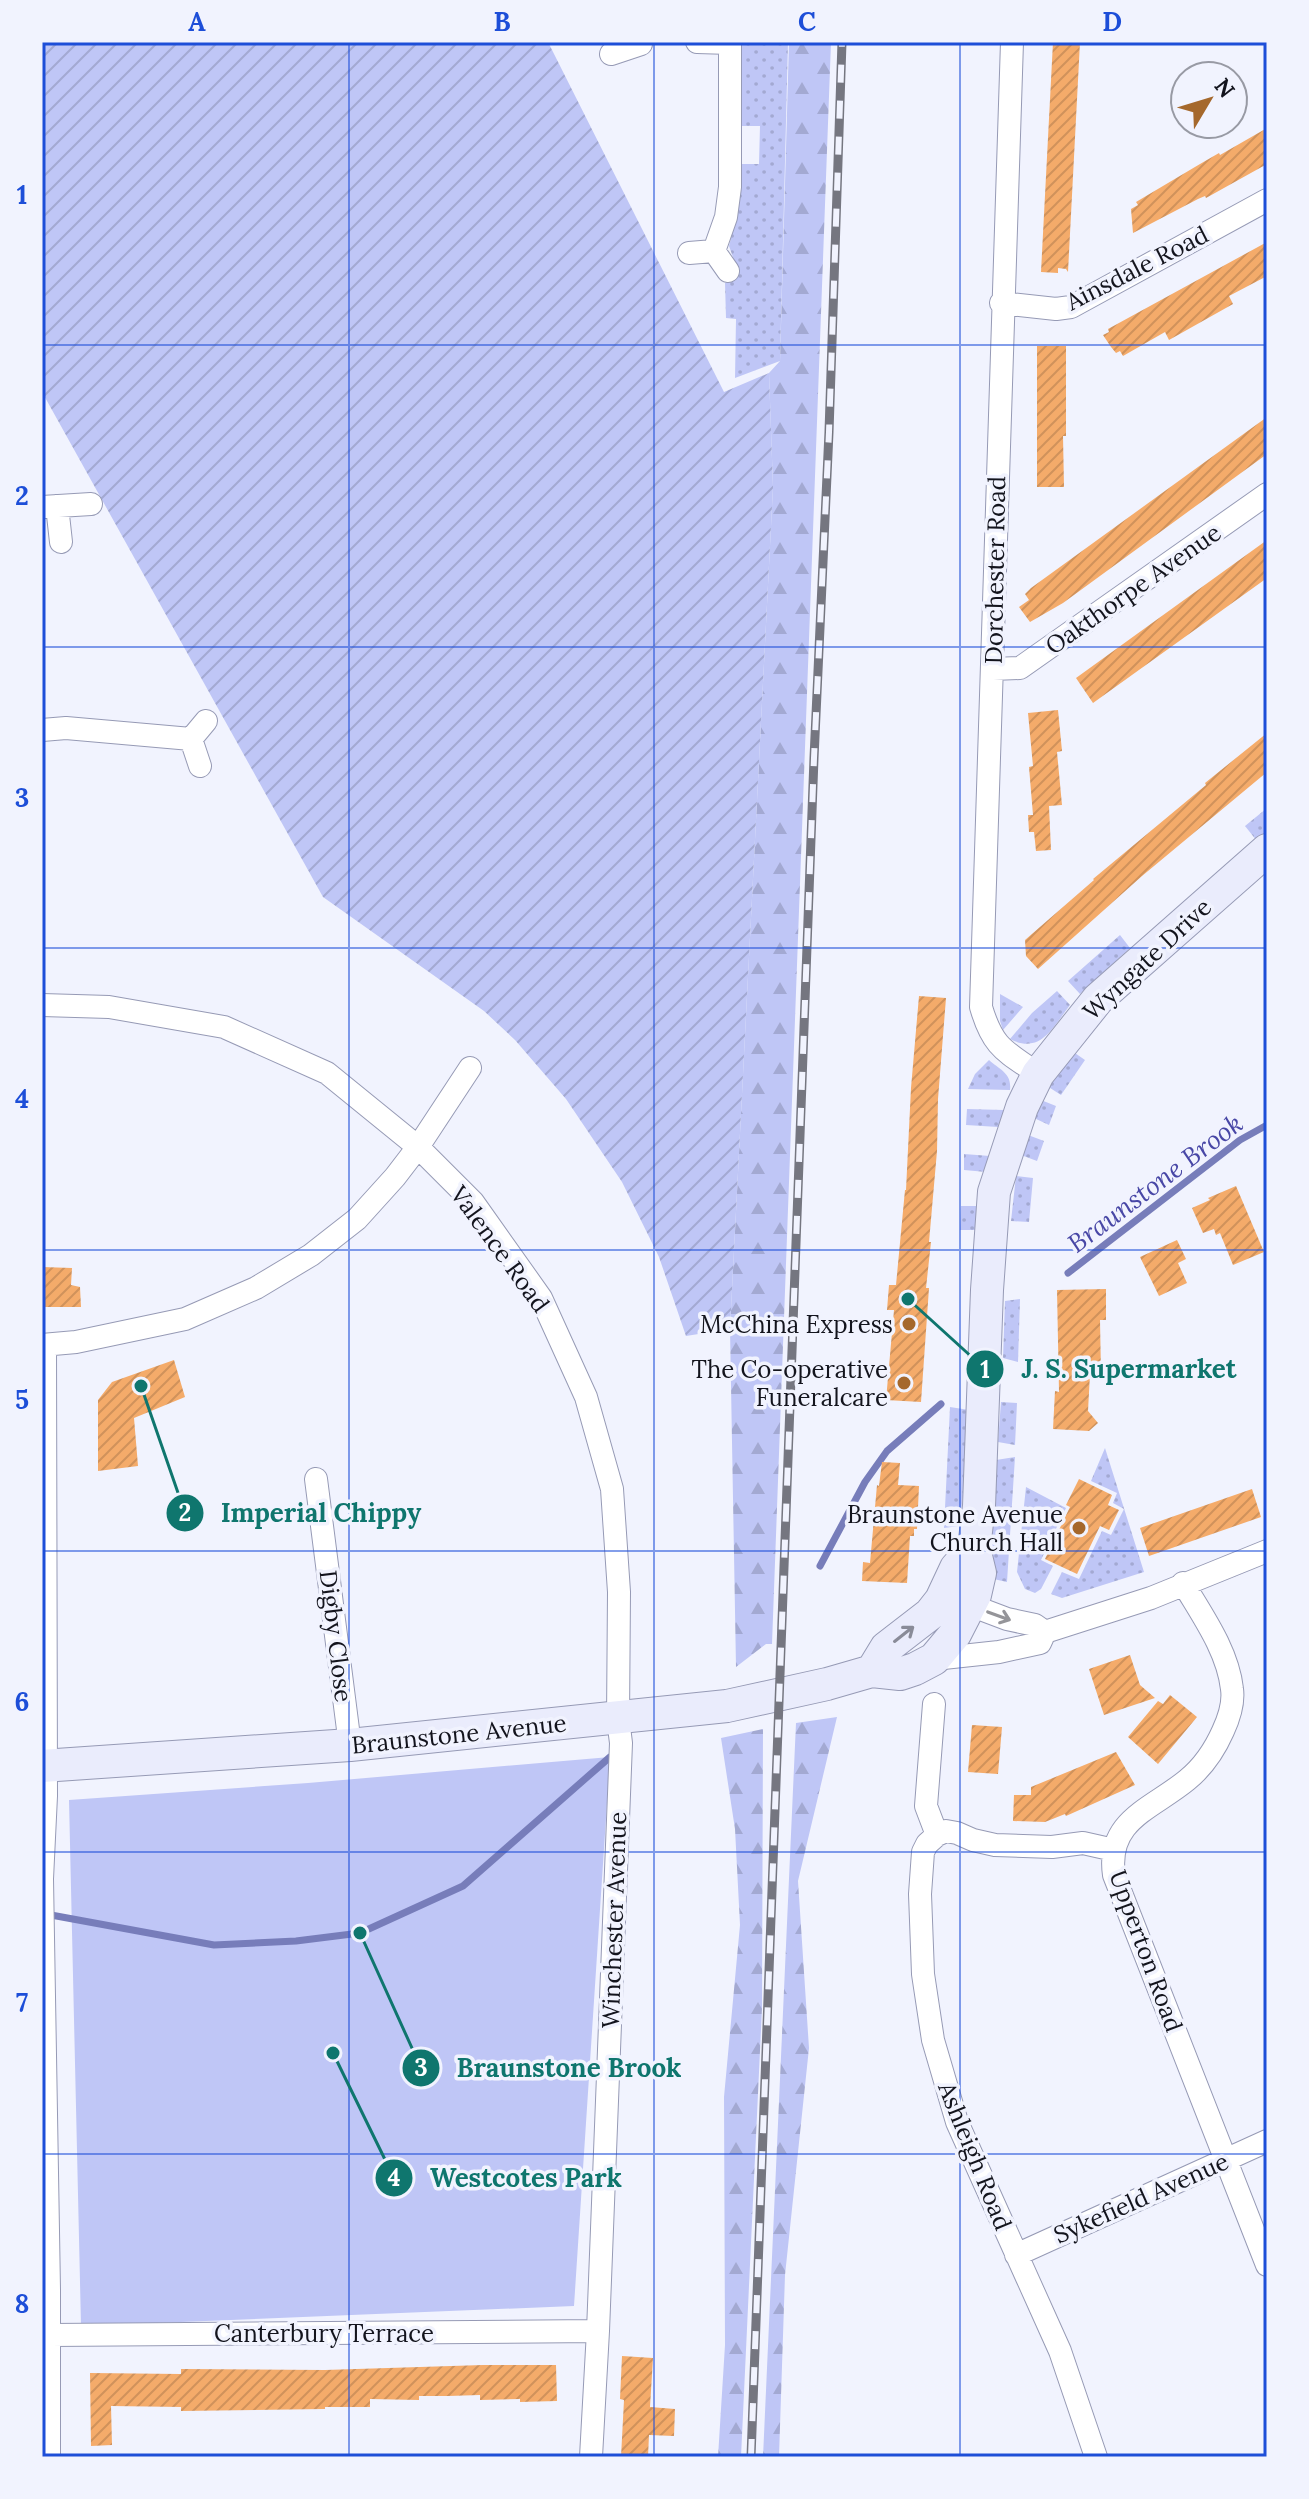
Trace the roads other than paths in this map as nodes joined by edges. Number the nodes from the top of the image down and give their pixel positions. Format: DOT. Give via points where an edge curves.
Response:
graph roads {
  1 [pos="697,42"];
  2 [pos="730,42"];
  3 [pos="1012,42"];
  4 [pos="646,43"];
  5 [pos="611,54"];
  6 [pos="1267,200"];
  7 [pos="714,251"];
  8 [pos="689,253"];
  9 [pos="728,271"];
  10 [pos="1001,303"];
  11 [pos="1267,494"];
  12 [pos="91,504"];
  13 [pos="50,506"];
  14 [pos="61,542"];
  15 [pos="993,669"];
  16 [pos="42,730"];
  17 [pos="200,766"];
  18 [pos="1267,850"];
  19 [pos="42,1005"];
  20 [pos="470,1068"];
  21 [pos="1038,1074"];
  22 [pos="418,1147"];
  23 [pos="43,1345"];
  24 [pos="316,1479"];
  25 [pos="1267,1551"];
  26 [pos="1183,1583"];
  27 [pos="956,1608"];
  28 [pos="1045,1632"];
  29 [pos="999,1652"];
  30 [pos="934,1659"];
  31 [pos="872,1671"];
  32 [pos="934,1704"];
  33 [pos="618,1719"];
  34 [pos="350,1745"];
  35 [pos="44,1766"];
  36 [pos="937,1835"];
  37 [pos="1114,1850"];
  38 [pos="1267,2141"];
  39 [pos="1226,2160"];
  40 [pos="1016,2255"];
  41 [pos="1267,2265"];
  42 [pos="598,2331"];
  43 [pos="50,2335"];
  44 [pos="49,2457"];
  45 [pos="591,2457"];
  46 [pos="1096,2457"];
  1 -- 2 [label="street"];
  2 -- 7 [label="street" via="730,187"];
  3 -- 10 [label="street, Dorchester Road"];
  4 -- 5 [label="street"];
  6 -- 10 [label="street, Ainsdale Road" via="1071,307"];
  7 -- 8 [label="street"];
  7 -- 9 [label="street"];
  10 -- 15 [label="street, Dorchester Road"];
  11 -- 15 [label="street, Oakthorpe Avenue" via="1020,668"];
  12 -- 13 [label="street"];
  13 -- 14 [label="street"];
  15 -- 21 [label="street, Dorchester Road" via="981,1007 998,1046"];
  16 -- 17 [label="street" via="198,730"];
  18 -- 21 [label="street, Wyngate Drive" via="1098,999"];
  19 -- 22 [label="street, Valence Road" via="109,1007 224,1027 327,1073"];
  20 -- 22 [label="street"];
  21 -- 27 [label="street, Wyngate Drive" via="994,1192 974,1548 980,1573 975,1595"];
  22 -- 23 [label="street" via="357,1219 256,1288 185,1319"];
  22 -- 33 [label="street, Valence Road" via="473,1202 541,1298 586,1397 612,1489 619,1592"];
  23 -- 35 [label="street"];
  24 -- 34 [label="street, Digby Close"];
  25 -- 26 [label="street, Braunstone Avenue"];
  26 -- 28 [label="street, Braunstone Avenue"];
  26 -- 37 [label="street, Upperton Road" via="1219,1647 1232,1705 1206,1759 1190,1778 1129,1820"];
  27 -- 28 [label="street, one-way" via="1035,1625"];
  27 -- 29 [label="street" via="968,1633"];
  27 -- 30 [label="street" via="955,1634"];
  31 -- 27 [label="street, one-way" via="886,1648 930,1614"];
  28 -- 29 [label="street, Braunstone Avenue" via="1040,1643"];
  29 -- 30 [label="street, Braunstone Avenue"];
  30 -- 31 [label="street, Braunstone Avenue" via="900,1674"];
  31 -- 33 [label="street, Braunstone Avenue" via="727,1706"];
  32 -- 36 [label="street" via="926,1806"];
  33 -- 34 [label="street, Braunstone Avenue"];
  33 -- 42 [label="street, Winchester Avenue"];
  34 -- 35 [label="street, Braunstone Avenue"];
  35 -- 43 [label="street"];
  36 -- 37 [label="street" via="946,1831 1008,1847 1083,1843"];
  36 -- 40 [label="street, Ashleigh Road" via="923,1852 920,1894 923,1974 933,2040 957,2122"];
  37 -- 39 [label="street, Upperton Road" via="1114,1875"];
  38 -- 39 [label="street, Sykefield Avenue"];
  39 -- 40 [label="street, Sykefield Avenue"];
  39 -- 41 [label="street, Upperton Road"];
  40 -- 46 [label="street, Ashleigh Road" via="1060,2351"];
  42 -- 43 [label="street, Canterbury Terrace"];
  42 -- 45 [label="street, Winchester Avenue"];
  43 -- 44 [label="street"];
}
